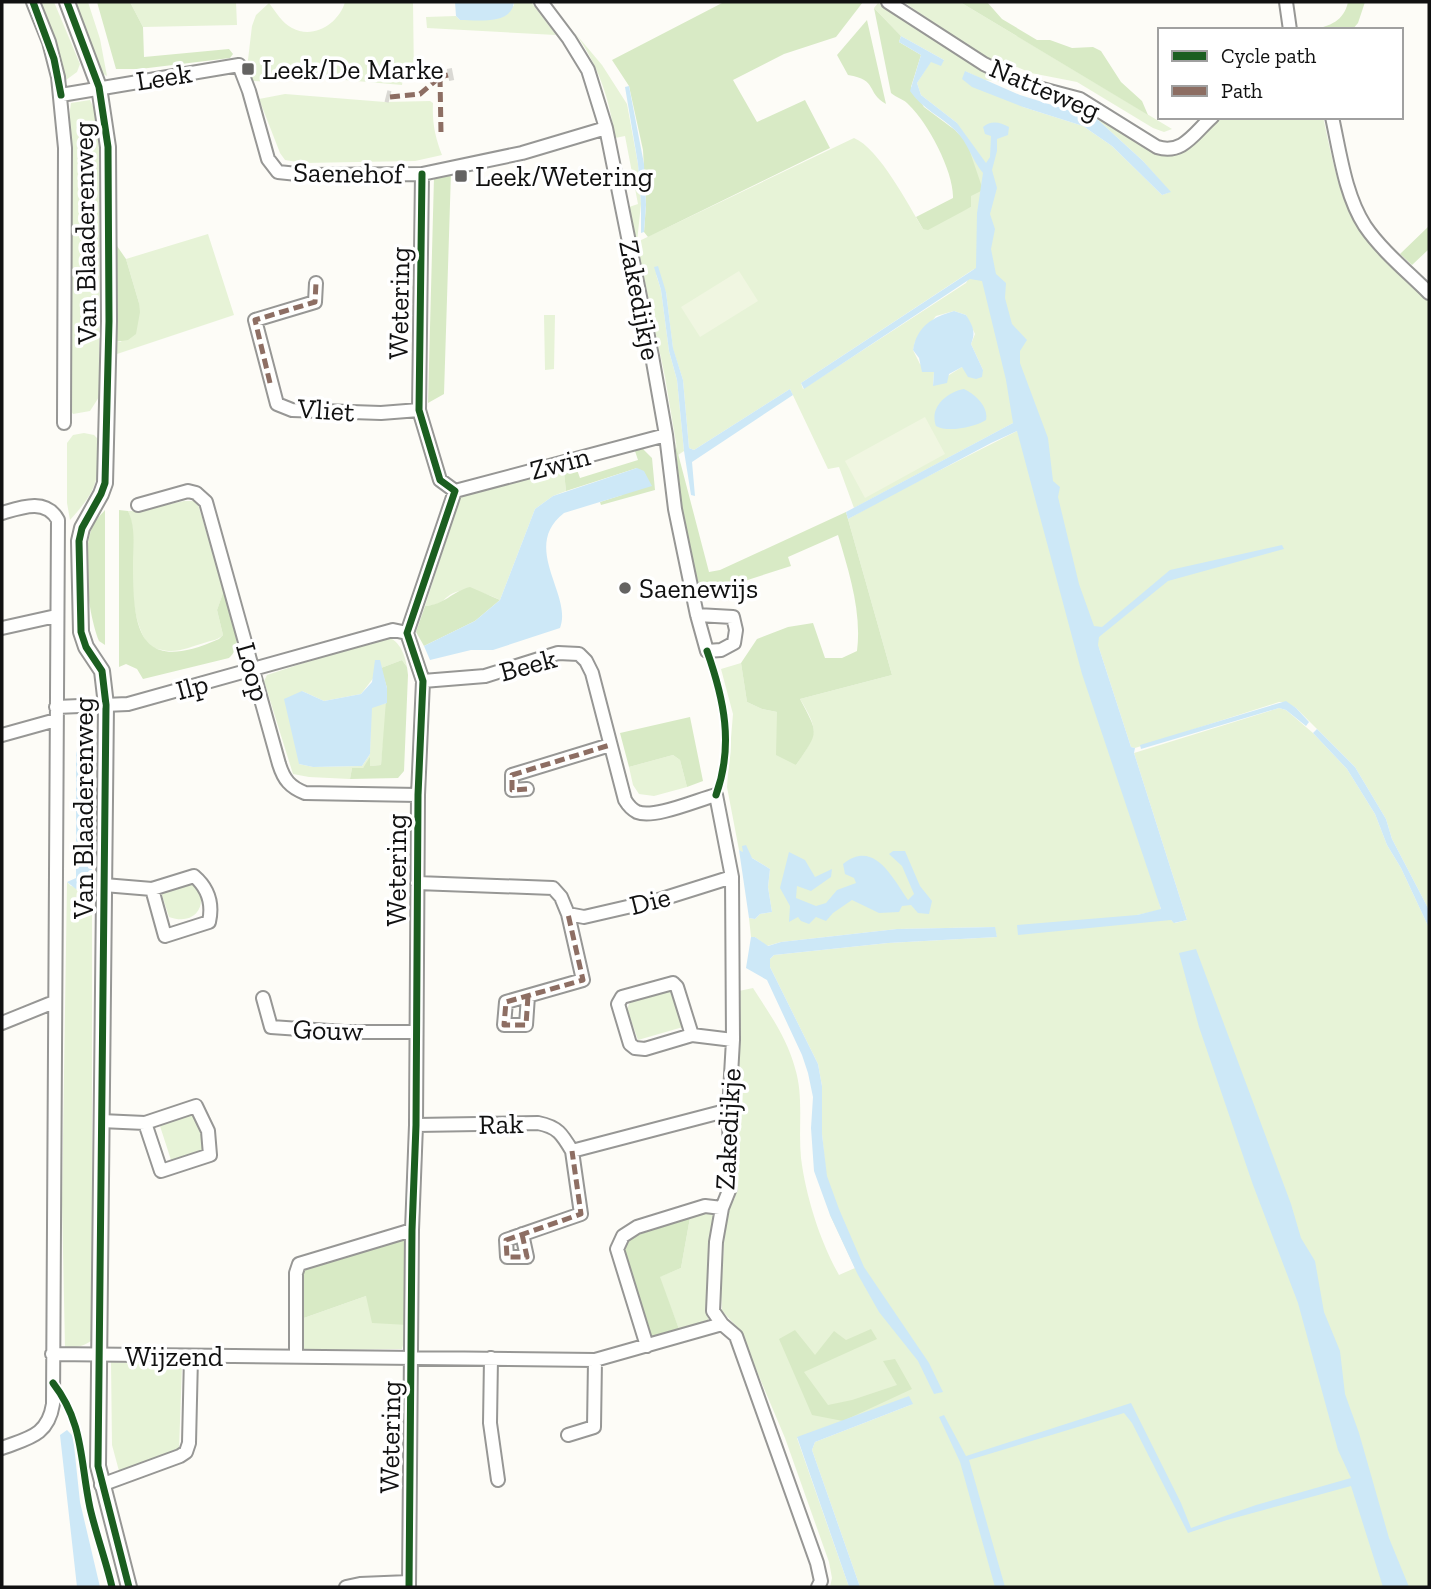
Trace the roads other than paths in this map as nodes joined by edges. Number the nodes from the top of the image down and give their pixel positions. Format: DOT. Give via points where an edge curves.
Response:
graph roads {
  1 [pos="33,2"];
  2 [pos="67,2"];
  3 [pos="541,2"];
  4 [pos="888,2"];
  5 [pos="1286,2"];
  6 [pos="1290,28"];
  7 [pos="99,87"];
  8 [pos="249,91"];
  9 [pos="61,95"];
  10 [pos="1210,119"];
  11 [pos="1332,119"];
  12 [pos="606,128"];
  13 [pos="422,174"];
  14 [pos="316,284"];
  15 [pos="1429,293"];
  16 [pos="419,410"];
  17 [pos="64,423"];
  18 [pos="666,435"];
  19 [pos="455,491"];
  20 [pos="138,505"];
  21 [pos="2,513"];
  22 [pos="697,615"];
  23 [pos="56,616"];
  24 [pos="2,628"];
  25 [pos="407,633"];
  26 [pos="252,670"];
  27 [pos="423,681"];
  28 [pos="106,705"];
  29 [pos="56,713"];
  30 [pos="2,736"];
  31 [pos="610,745"];
  32 [pos="527,789"];
  33 [pos="418,794"];
  34 [pos="716,795"];
  35 [pos="732,877"];
  36 [pos="418,883"];
  37 [pos="104,885"];
  38 [pos="152,889"];
  39 [pos="568,914"];
  40 [pos="528,996"];
  41 [pos="263,998"];
  42 [pos="54,1002"];
  43 [pos="2,1023"];
  44 [pos="415,1032"];
  45 [pos="692,1035"];
  46 [pos="733,1040"];
  47 [pos="729,1110"];
  48 [pos="101,1121"];
  49 [pos="145,1122"];
  50 [pos="416,1125"];
  51 [pos="572,1151"];
  52 [pos="722,1208"];
  53 [pos="412,1230"];
  54 [pos="523,1234"];
  55 [pos="722,1324"];
  56 [pos="647,1346"];
  57 [pos="52,1354"];
  58 [pos="99,1355"];
  59 [pos="296,1355"];
  60 [pos="191,1357"];
  61 [pos="412,1358"];
  62 [pos="491,1358"];
  63 [pos="595,1360"];
  64 [pos="568,1435"];
  65 [pos="2,1448"];
  66 [pos="498,1480"];
  67 [pos="101,1485"];
  68 [pos="409,1584"];
  69 [pos="129,1587"];
  70 [pos="346,1587"];
  71 [pos="818,1587"];
  1 -- 9 [label="street, Van Blaaderenweg" via="54,59"];
  2 -- 7 [label="street, Van Blaaderenweg"];
  3 -- 12 [label="street, Zakedijkje" via="588,70"];
  4 -- 10 [label="street, Natteweg" via="1004,75 1080,99 1157,146 1169,149 1188,142"];
  5 -- 6 [label="street"];
  7 -- 8 [label="street, Leek" via="239,65"];
  7 -- 9 [label="street, Leek"];
  7 -- 28 [label="street, Van Blaaderenweg" via="110,182 105,483 80,534 80,632 102,671"];
  8 -- 13 [label="street, Saenehof" via="268,159 278,172"];
  9 -- 17 [label="street, Van Blaaderenweg"];
  11 -- 15 [label="street" via="1357,212 1378,242"];
  12 -- 13 [label="street" via="522,153"];
  12 -- 18 [label="street, Zakedijkje"];
  13 -- 16 [label="street, Wetering"];
  14 -- 16 [label="street, Vliet" via="315,302 255,320 277,404 292,410"];
  16 -- 19 [label="street, Wetering" via="440,480"];
  18 -- 19 [label="street, Zwin"];
  18 -- 22 [label="street, Zakedijkje" via="675,509"];
  19 -- 25 [label="street"];
  20 -- 26 [label="street, Loop" via="188,491 206,502"];
  21 -- 23 [label="street, Van Blaaderenweg" via="41,506 58,520"];
  23 -- 24 [label="street"];
  23 -- 29 [label="street, Van Blaaderenweg"];
  25 -- 26 [label="street, Ilp" via="393,630"];
  25 -- 27 [label="street, Wetering"];
  26 -- 28 [label="street, Ilp" via="128,704"];
  26 -- 33 [label="street, Loop" via="279,764 293,789 305,793"];
  27 -- 31 [label="street, Beek" via="485,676 558,653 579,654 592,673"];
  27 -- 33 [label="street, Wetering"];
  28 -- 29 [label="street, Ilp"];
  28 -- 37 [label="street, Van Blaaderenweg"];
  29 -- 30 [label="street, Ilp"];
  29 -- 42 [label="street, Van Blaaderenweg"];
  31 -- 32 [label="street" via="512,775 512,790"];
  31 -- 34 [label="street, Beek" via="625,800 638,813 650,814"];
  33 -- 36 [label="street, Wetering"];
  34 -- 35 [label="street, Zakedijkje"];
  35 -- 39 [label="street, Die" via="584,917"];
  35 -- 46 [label="street, Zakedijkje"];
  36 -- 39 [label="street" via="553,888"];
  36 -- 44 [label="street, Wetering"];
  37 -- 38 [label="street"];
  37 -- 48 [label="street, Van Blaaderenweg"];
  38 -- 38 [label="street" via="165,936 209,922 208,896 194,876"];
  39 -- 40 [label="street" via="583,980"];
  41 -- 44 [label="street, Gouw" via="271,1027"];
  42 -- 43 [label="street"];
  42 -- 57 [label="street, Van Blaaderenweg"];
  44 -- 50 [label="street, Wetering"];
  45 -- 45 [label="street" via="673,982 622,997 618,1004 635,1048"];
  45 -- 46 [label="street"];
  46 -- 47 [label="street, Zakedijkje"];
  47 -- 51 [label="street"];
  47 -- 52 [label="street, Zakedijkje" via="730,1188"];
  48 -- 49 [label="street"];
  48 -- 58 [label="street, Van Blaaderenweg"];
  49 -- 49 [label="street" via="161,1171 210,1155 208,1130 196,1106"];
  50 -- 51 [label="street, Rak" via="552,1125"];
  50 -- 53 [label="street, Wetering"];
  51 -- 54 [label="street" via="582,1214"];
  52 -- 55 [label="street, Zakedijkje" via="713,1311"];
  52 -- 56 [label="street" via="705,1206 637,1227 623,1236 617,1249"];
  53 -- 59 [label="street" via="299,1264"];
  53 -- 61 [label="street, Wetering"];
  55 -- 56 [label="street, Wijzend"];
  55 -- 71 [label="street, Zakedijkje" via="736,1336 817,1563"];
  56 -- 63 [label="street, Wijzend"];
  57 -- 58 [label="street, Wijzend"];
  57 -- 65 [label="street, Van Blaaderenweg" via="53,1399 47,1423 36,1434"];
  58 -- 60 [label="street, Wijzend"];
  58 -- 67 [label="street, Van Blaaderenweg"];
  59 -- 60 [label="street, Wijzend"];
  59 -- 61 [label="street, Wijzend"];
  60 -- 67 [label="street" via="186,1452"];
  61 -- 62 [label="street, Wijzend"];
  61 -- 68 [label="street, Wetering"];
  62 -- 63 [label="street, Wijzend"];
  62 -- 66 [label="street" via="491,1423"];
  63 -- 64 [label="street" via="593,1427"];
  67 -- 69 [label="street, Van Blaaderenweg"];
  68 -- 70 [label="street"];
}
